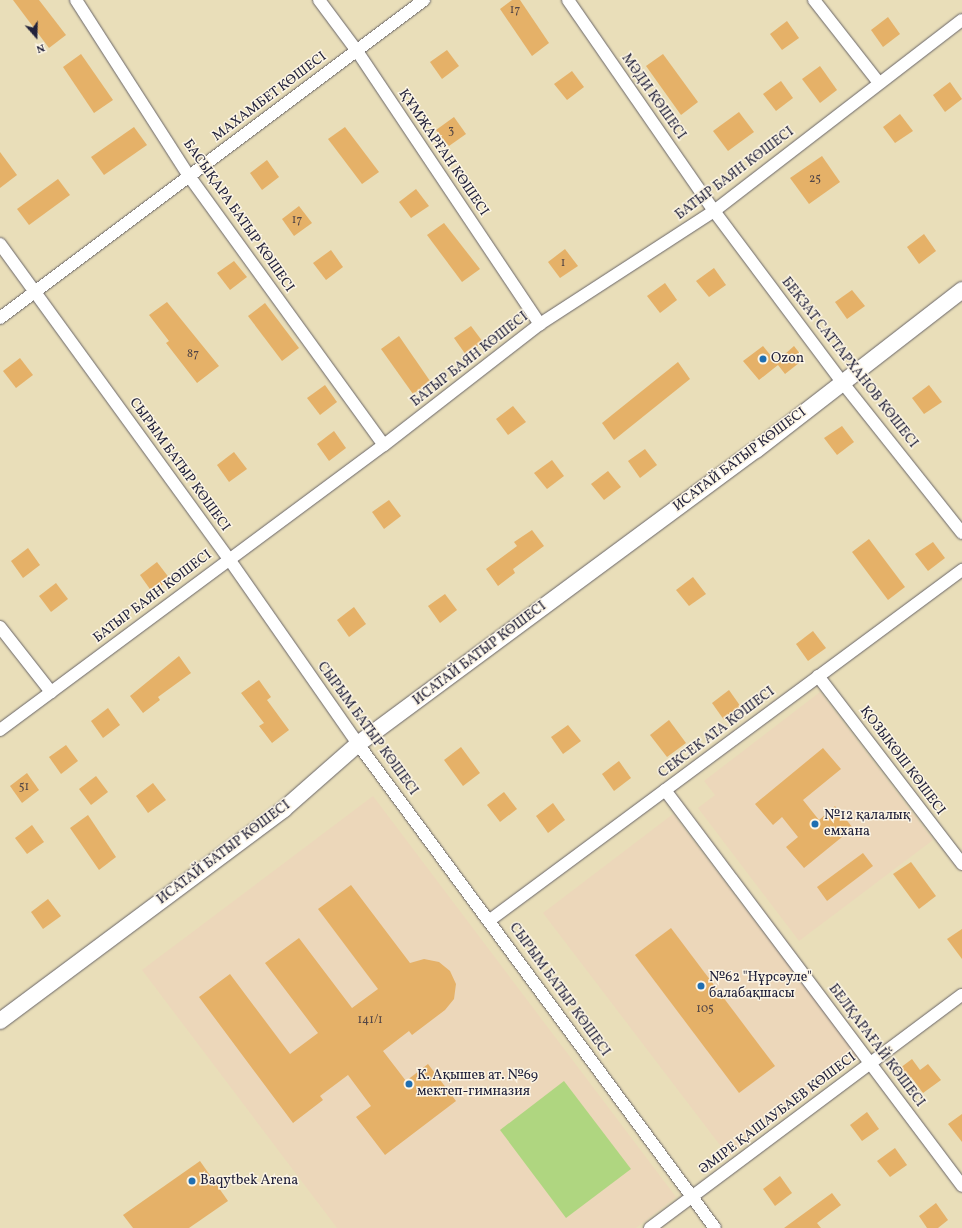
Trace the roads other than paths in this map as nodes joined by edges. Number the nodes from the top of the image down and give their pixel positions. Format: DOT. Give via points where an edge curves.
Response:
graph roads {
  1 [pos="76,0"];
  2 [pos="319,0"];
  3 [pos="424,0"];
  4 [pos="568,0"];
  5 [pos="814,0"];
  6 [pos="962,20"];
  7 [pos="357,51"];
  8 [pos="879,83"];
  9 [pos="189,176"];
  10 [pos="714,211"];
  11 [pos="0,244"];
  12 [pos="962,290"];
  13 [pos="36,291"];
  14 [pos="0,318"];
  15 [pos="540,324"];
  16 [pos="842,382"];
  17 [pos="384,445"];
  18 [pos="962,533"];
  19 [pos="229,559"];
  20 [pos="962,570"];
  21 [pos="0,627"];
  22 [pos="818,676"];
  23 [pos="51,692"];
  24 [pos="0,730"];
  25 [pos="358,744"];
  26 [pos="664,790"];
  27 [pos="962,864"];
  28 [pos="490,920"];
  29 [pos="962,995"];
  30 [pos="0,1021"];
  31 [pos="870,1064"];
  32 [pos="962,1186"];
  33 [pos="691,1198"];
  34 [pos="650,1228"];
  35 [pos="715,1228"];
  1 -- 9 [label="street, БАСЫҚАРА БАТЫР КӨШЕСІ"];
  2 -- 7 [label="street, ҚҰМЖАРҒАН КӨШЕСІ"];
  3 -- 7 [label="street, МАХАМБЕТ КӨШЕСІ"];
  4 -- 10 [label="street, МӘДИ КӨШЕСІ"];
  5 -- 8 [label="street"];
  6 -- 8 [label="street, БАТЫР БАЯН КӨШЕСІ"];
  7 -- 9 [label="street, МАХАМБЕТ КӨШЕСІ"];
  7 -- 15 [label="street, ҚҰМЖАРҒАН КӨШЕСІ"];
  8 -- 10 [label="street, БАТЫР БАЯН КӨШЕСІ"];
  9 -- 13 [label="street, МАХАМБЕТ КӨШЕСІ"];
  9 -- 17 [label="street, БАСЫҚАРА БАТЫР КӨШЕСІ"];
  10 -- 15 [label="street, БАТЫР БАЯН КӨШЕСІ"];
  10 -- 16 [label="street, БЕКЗАТ САТТАРХАНОВ КӨШЕСІ"];
  11 -- 13 [label="street, СЫРЫМ БАТЫР КӨШЕСІ"];
  12 -- 16 [label="street, ИСАТАЙ БАТЫР КӨШЕСІ"];
  13 -- 14 [label="street, МАХАМБЕТ КӨШЕСІ"];
  13 -- 19 [label="street, СЫРЫМ БАТЫР КӨШЕСІ"];
  15 -- 17 [label="street, БАТЫР БАЯН КӨШЕСІ"];
  16 -- 18 [label="street, БЕКЗАТ САТТАРХАНОВ КӨШЕСІ"];
  16 -- 25 [label="street, ИСАТАЙ БАТЫР КӨШЕСІ" via="756,450"];
  17 -- 19 [label="street, БАТЫР БАЯН КӨШЕСІ"];
  19 -- 23 [label="street, БАТЫР БАЯН КӨШЕСІ"];
  19 -- 25 [label="street, СЫРЫМ БАТЫР КӨШЕСІ"];
  20 -- 22 [label="street, СЕКСЕК АТА КӨШЕСІ"];
  21 -- 23 [label="street"];
  22 -- 26 [label="street, СЕКСЕК АТА КӨШЕСІ"];
  22 -- 27 [label="street, ҚОЗЫКӨШ КӨШЕСІ"];
  23 -- 24 [label="street, БАТЫР БАЯН КӨШЕСІ"];
  25 -- 28 [label="street, СЫРЫМ БАТЫР КӨШЕСІ"];
  25 -- 30 [label="street, ИСАТАЙ БАТЫР КӨШЕСІ" via="284,809"];
  26 -- 28 [label="street, СЕКСЕК АТА КӨШЕСІ"];
  26 -- 31 [label="street, БЕЛҚАРАҒАЙ КӨШЕСІ"];
  28 -- 33 [label="street, СЫРЫМ БАТЫР КӨШЕСІ"];
  29 -- 31 [label="street, ӘМІРЕ ҚАШАУБАЕВ КӨШЕСІ"];
  31 -- 32 [label="street, БЕЛҚАРАҒАЙ КӨШЕСІ"];
  31 -- 33 [label="street, ӘМІРЕ ҚАШАУБАЕВ КӨШЕСІ"];
  33 -- 34 [label="street, ӘМІРЕ ҚАШАУБАЕВ КӨШЕСІ"];
  33 -- 35 [label="street, СЫРЫМ БАТЫР КӨШЕСІ"];
}
